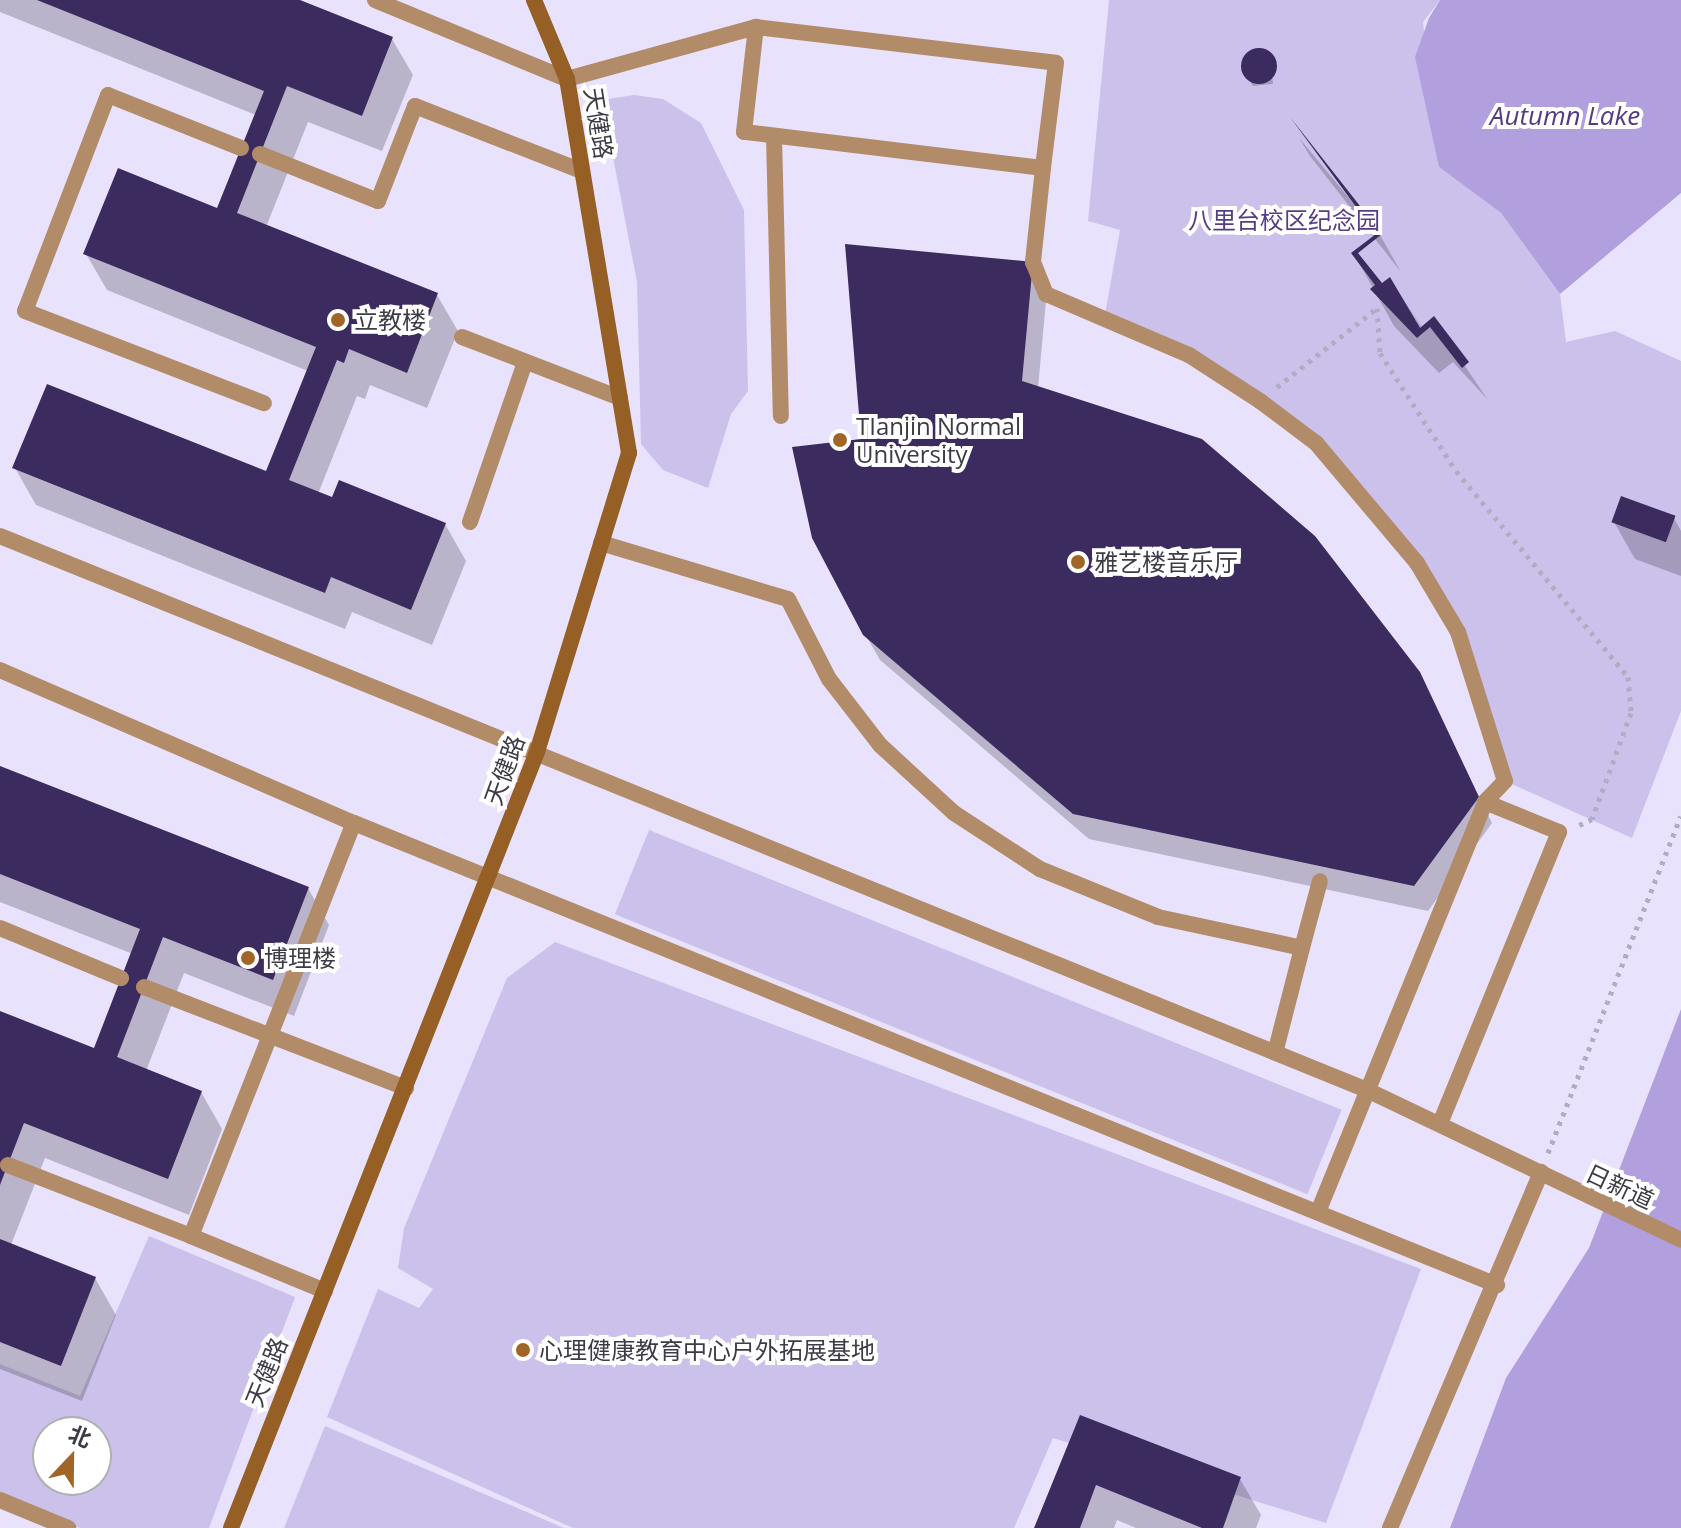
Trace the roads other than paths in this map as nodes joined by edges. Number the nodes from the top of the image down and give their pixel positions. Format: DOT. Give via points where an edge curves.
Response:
graph roads {
  1 [pos="375,0"];
  2 [pos="534,0"];
  3 [pos="756,27"];
  4 [pos="567,79"];
  5 [pos="774,136"];
  6 [pos="241,148"];
  7 [pos="260,154"];
  8 [pos="1043,168"];
  9 [pos="582,171"];
  10 [pos="462,337"];
  11 [pos="525,362"];
  12 [pos="620,398"];
  13 [pos="264,403"];
  14 [pos="781,416"];
  15 [pos="470,522"];
  16 [pos="0,536"];
  17 [pos="601,543"];
  18 [pos="0,670"];
  19 [pos="537,752"];
  20 [pos="1485,802"];
  21 [pos="354,823"];
  22 [pos="490,878"];
  23 [pos="1320,881"];
  24 [pos="0,928"];
  25 [pos="1302,948"];
  26 [pos="121,978"];
  27 [pos="144,987"];
  28 [pos="270,1035"];
  29 [pos="1275,1053"];
  30 [pos="406,1088"];
  31 [pos="1367,1090"];
  32 [pos="1441,1121"];
  33 [pos="8,1165"];
  34 [pos="1541,1172"];
  35 [pos="1318,1212"];
  36 [pos="191,1236"];
  37 [pos="1681,1240"];
  38 [pos="1497,1285"];
  39 [pos="325,1291"];
  40 [pos="0,1500"];
  41 [pos="68,1528"];
  42 [pos="231,1528"];
  43 [pos="1390,1528"];
  1 -- 4 [label="street"];
  2 -- 4 [label="street, 天健路"];
  3 -- 4 [label="street"];
  3 -- 5 [label="street" via="744,132"];
  3 -- 8 [label="street" via="1056,63"];
  4 -- 9 [label="street, 天健路"];
  5 -- 8 [label="street"];
  5 -- 14 [label="street"];
  6 -- 13 [label="street" via="108,95 25,311"];
  7 -- 9 [label="street" via="378,201 415,106"];
  8 -- 20 [label="street" via="1033,262 1046,294 1189,355 1316,443 1374,503 1458,632 1505,781"];
  9 -- 12 [label="street, 天健路"];
  10 -- 11 [label="street"];
  11 -- 12 [label="street"];
  11 -- 15 [label="street"];
  12 -- 17 [label="street, 天健路" via="629,453"];
  16 -- 19 [label="street, 日新道"];
  17 -- 19 [label="street, 天健路"];
  17 -- 25 [label="street" via="788,599 829,679 880,745 954,813 1040,869 1158,917"];
  18 -- 21 [label="street"];
  19 -- 22 [label="street, 天健路"];
  19 -- 29 [label="street, 日新道"];
  20 -- 31 [label="street"];
  20 -- 32 [label="street" via="1559,832"];
  21 -- 22 [label="street"];
  21 -- 28 [label="street"];
  22 -- 30 [label="street, 天健路"];
  22 -- 35 [label="street"];
  23 -- 25 [label="street"];
  24 -- 26 [label="street"];
  25 -- 29 [label="street"];
  27 -- 28 [label="street"];
  28 -- 30 [label="street"];
  28 -- 36 [label="street"];
  29 -- 31 [label="street, 日新道"];
  30 -- 39 [label="street, 天健路"];
  31 -- 32 [label="street, 日新道"];
  31 -- 35 [label="street"];
  32 -- 34 [label="street, 日新道"];
  33 -- 36 [label="street"];
  34 -- 37 [label="street, 日新道" via="1592,1203"];
  34 -- 38 [label="street"];
  35 -- 38 [label="street"];
  36 -- 39 [label="street"];
  38 -- 43 [label="street"];
  39 -- 42 [label="street, 天健路"];
  40 -- 41 [label="street"];
}
